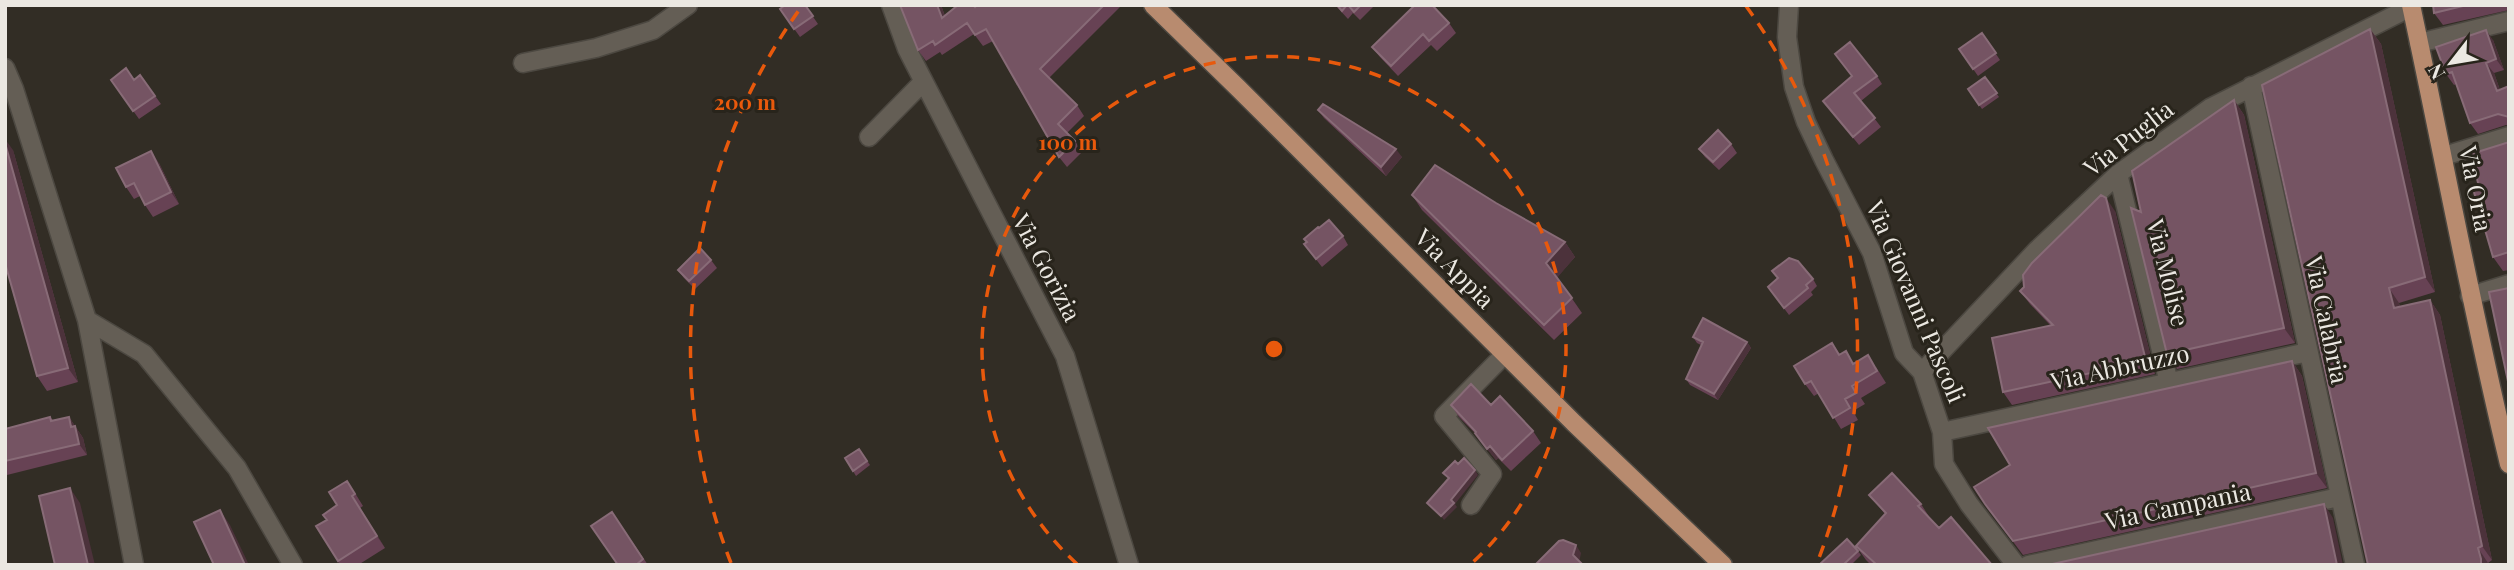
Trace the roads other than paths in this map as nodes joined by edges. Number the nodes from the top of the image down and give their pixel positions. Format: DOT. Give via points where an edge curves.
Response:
graph roads {
  1 [pos="688,5"];
  2 [pos="891,5"];
  3 [pos="1153,5"];
  4 [pos="1789,5"];
  5 [pos="2411,6"];
  6 [pos="2509,21"];
  7 [pos="2419,43"];
  8 [pos="523,62"];
  9 [pos="5,68"];
  10 [pos="923,82"];
  11 [pos="2251,86"];
  12 [pos="2509,136"];
  13 [pos="869,137"];
  14 [pos="2444,156"];
  15 [pos="2118,174"];
  16 [pos="2509,284"];
  17 [pos="2470,296"];
  18 [pos="87,320"];
  19 [pos="2308,352"];
  20 [pos="1505,354"];
  21 [pos="1922,372"];
  22 [pos="2169,383"];
  23 [pos="2504,420"];
  24 [pos="1942,432"];
  25 [pos="2509,464"];
  26 [pos="2339,497"];
  27 [pos="1471,505"];
  28 [pos="134,565"];
  29 [pos="293,565"];
  30 [pos="1129,565"];
  31 [pos="1724,565"];
  32 [pos="2016,565"];
  33 [pos="2028,565"];
  34 [pos="2356,565"];
  1 -- 8 [label="street" via="653,30 596,48"];
  2 -- 10 [label="street, Via Gorizia"];
  3 -- 20 [label="main road, Via Appia"];
  4 -- 21 [label="street, Via Giovanni Pascoli" via="1787,37 1794,87 1806,122 1872,253 1903,353"];
  5 -- 7 [label="main road, Via Oria"];
  5 -- 11 [label="street, Via Puglia"];
  6 -- 7 [label="street"];
  7 -- 14 [label="main road, Via Oria"];
  9 -- 18 [label="street"];
  10 -- 13 [label="street"];
  10 -- 30 [label="street, Via Gorizia" via="1065,356"];
  11 -- 15 [label="street, Via Puglia" via="2210,108"];
  11 -- 19 [label="street, Via Calabria"];
  12 -- 14 [label="street"];
  14 -- 17 [label="main road, Via Oria"];
  15 -- 21 [label="street, Via Puglia" via="2037,250"];
  15 -- 22 [label="street, Via Molise"];
  16 -- 17 [label="street"];
  17 -- 23 [label="main road, Via Oria"];
  18 -- 28 [label="street"];
  18 -- 29 [label="street" via="144,354 237,468"];
  19 -- 22 [label="street, Via Abbruzzo"];
  19 -- 26 [label="street, Via Calabria"];
  20 -- 27 [label="street" via="1444,416 1492,474"];
  20 -- 31 [label="main road, Via Appia"];
  21 -- 24 [label="street, Via Giovanni Pascoli"];
  22 -- 24 [label="street, Via Abbruzzo"];
  23 -- 25 [label="main road, Via Oria"];
  24 -- 32 [label="street, Via Giovanni Pascoli" via="1944,464"];
  26 -- 33 [label="street, Via Campania"];
  26 -- 34 [label="street, Via Calabria"];
}
